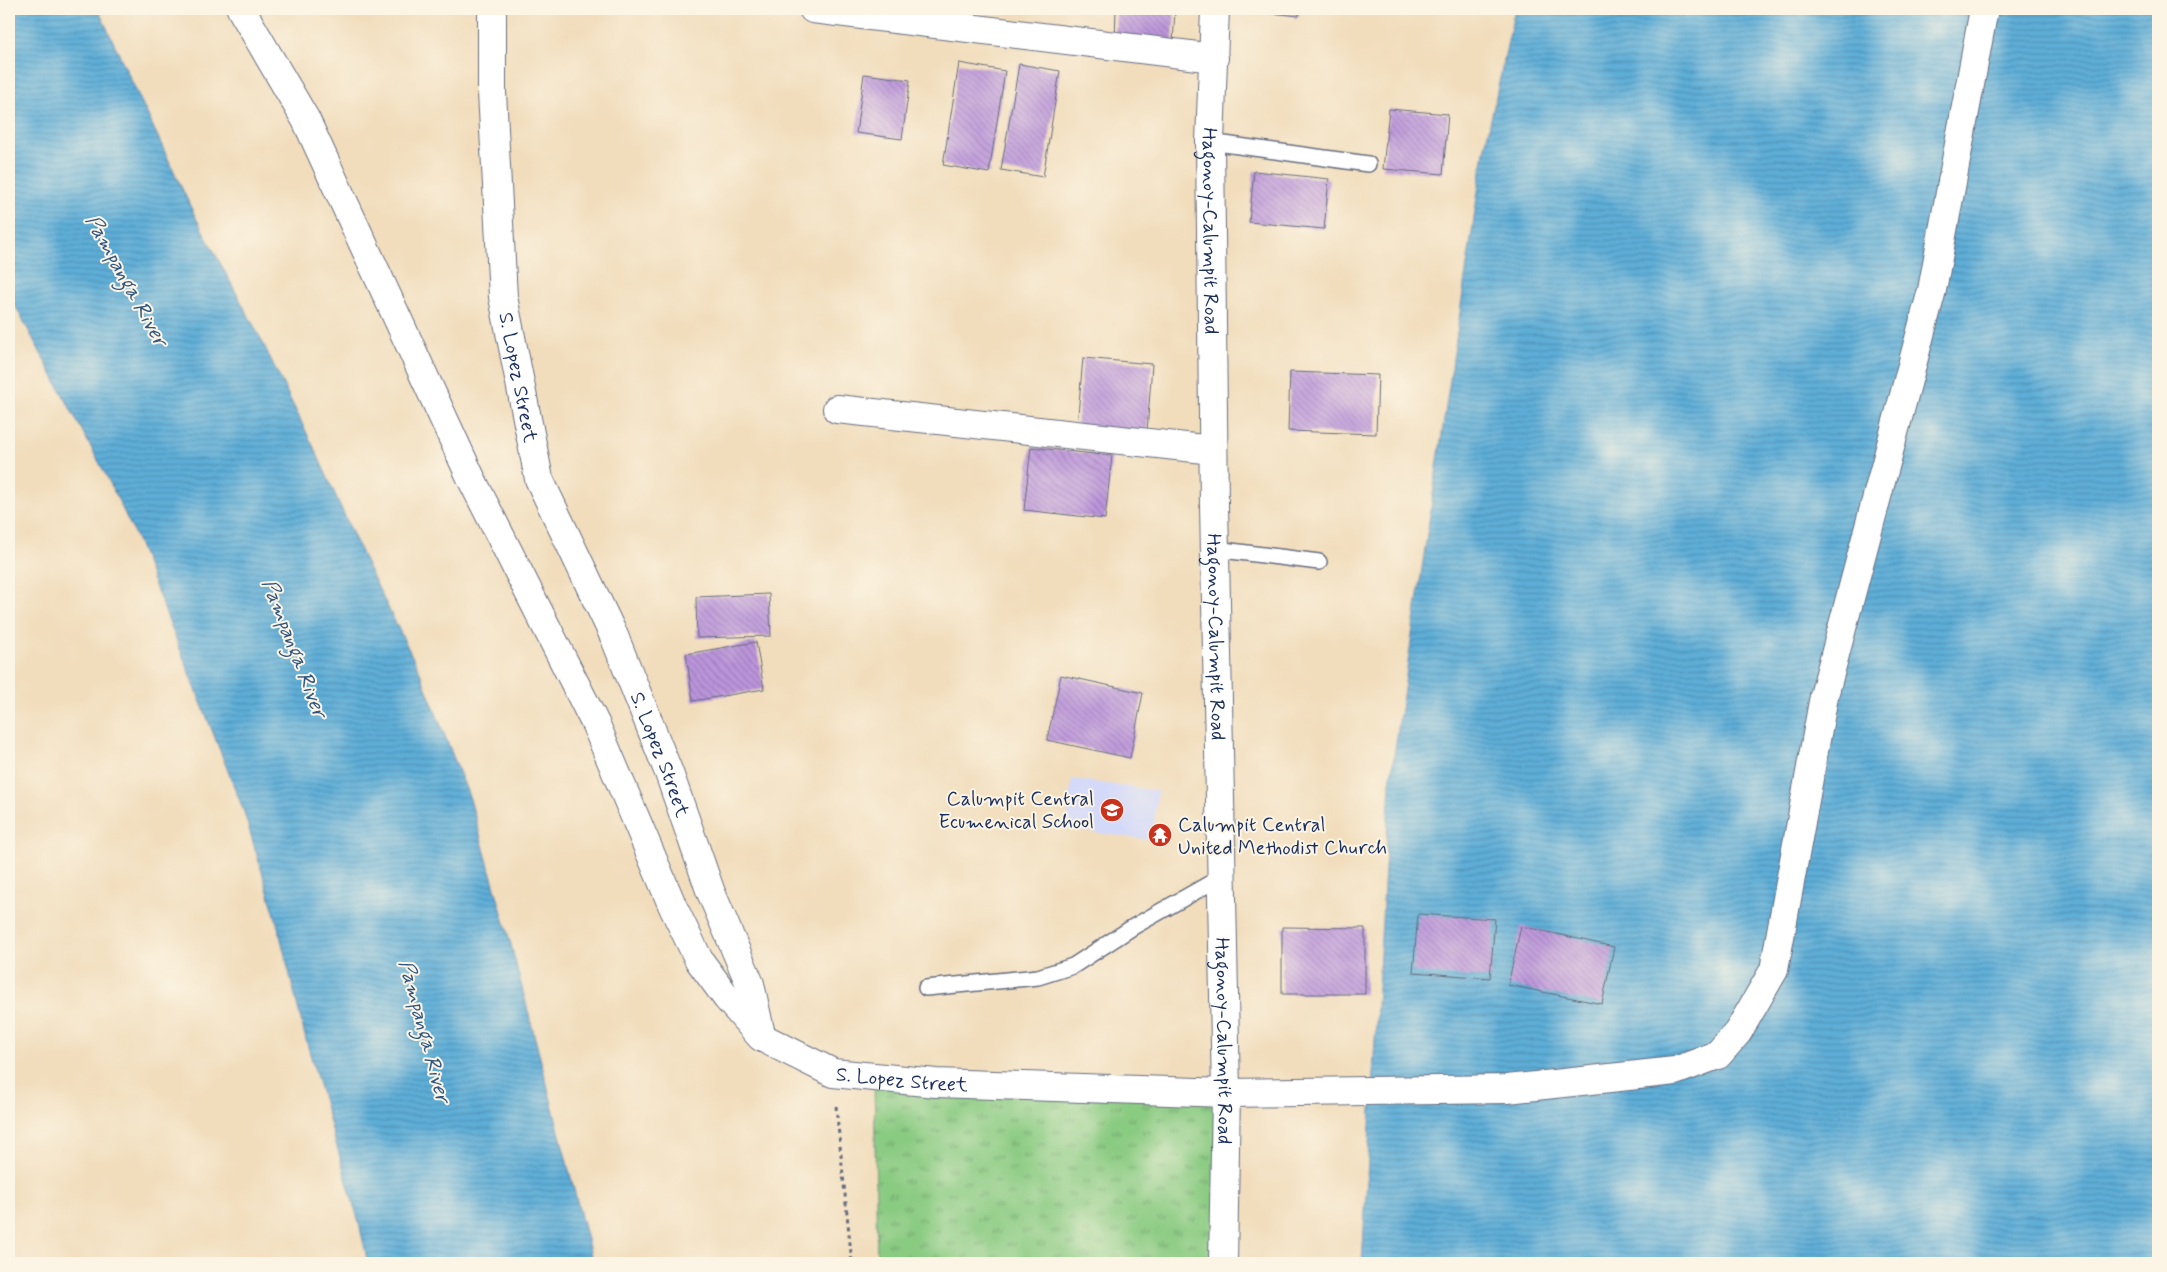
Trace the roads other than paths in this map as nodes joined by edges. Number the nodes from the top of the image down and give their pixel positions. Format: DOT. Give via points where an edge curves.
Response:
graph roads {
  1 [pos="241,9"];
  2 [pos="492,9"];
  3 [pos="813,9"];
  4 [pos="1215,9"];
  5 [pos="1984,9"];
  6 [pos="1214,58"];
  7 [pos="1210,142"];
  8 [pos="1368,164"];
  9 [pos="837,409"];
  10 [pos="1213,450"];
  11 [pos="1215,549"];
  12 [pos="1319,562"];
  13 [pos="1221,878"];
  14 [pos="926,988"];
  15 [pos="761,1037"];
  16 [pos="1226,1093"];
  17 [pos="1223,1263"];
  1 -- 15 [label="street" via="306,120 472,480 596,724 673,908 699,960"];
  2 -- 15 [label="street, S. Lopez Street" via="492,92 503,297 539,479 614,636 665,764 710,890 750,984"];
  3 -- 6 [label="street"];
  4 -- 6 [label="street, Hagonoy-Calumpit Road"];
  5 -- 16 [label="street, S. Lopez Street" via="1932,290 1824,696 1774,970 1738,1032 1718,1055 1675,1071 1507,1089"];
  6 -- 7 [label="street, Hagonoy-Calumpit Road"];
  7 -- 8 [label="lane"];
  7 -- 10 [label="street, Hagonoy-Calumpit Road"];
  9 -- 10 [label="street"];
  10 -- 11 [label="street, Hagonoy-Calumpit Road"];
  11 -- 12 [label="lane"];
  11 -- 13 [label="street, Hagonoy-Calumpit Road"];
  13 -- 14 [label="lane" via="1132,927 1073,966 1038,977"];
  13 -- 16 [label="street, Hagonoy-Calumpit Road"];
  15 -- 16 [label="street, S. Lopez Street" via="833,1073 936,1083"];
  16 -- 17 [label="street, Hagonoy-Calumpit Road"];
}
